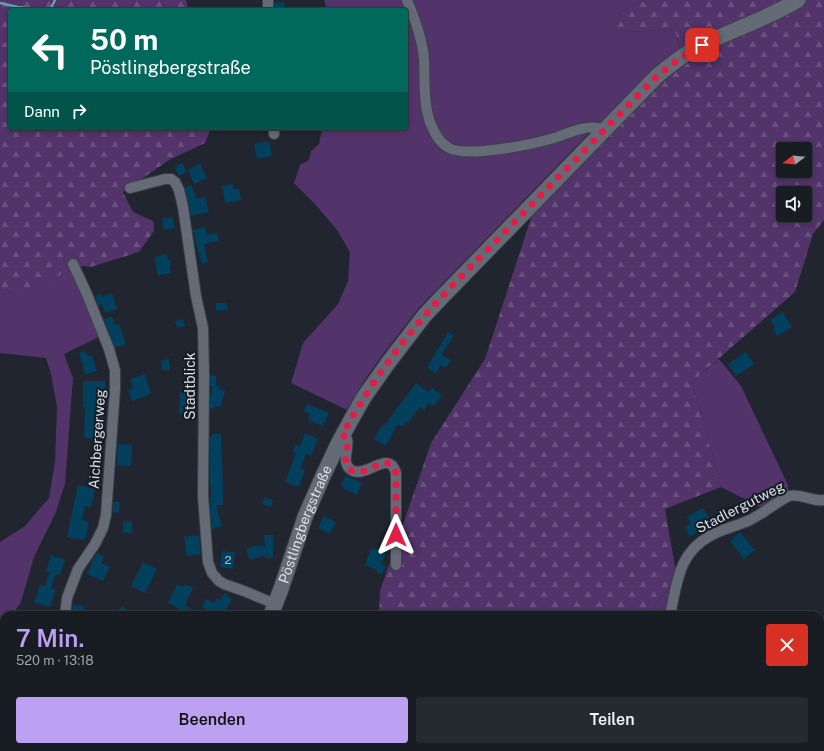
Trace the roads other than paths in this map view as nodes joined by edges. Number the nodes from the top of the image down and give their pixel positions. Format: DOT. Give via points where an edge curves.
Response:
graph roads {
  1 [pos="407,0"];
  2 [pos="798,0"];
  3 [pos="602,132"];
  4 [pos="130,188"];
  5 [pos="73,264"];
  6 [pos="342,435"];
  7 [pos="824,500"];
  8 [pos="396,565"];
  9 [pos="272,607"];
  10 [pos="65,611"];
  11 [pos="671,611"];
  1 -- 3 [label="street" via="422,44 426,102 430,121 438,138 448,148 464,152 477,151 536,142 588,128 598,128"];
  2 -- 3 [label="main road, Pöstlingbergstraße" via="680,58 657,76"];
  3 -- 6 [label="main road, Pöstlingbergstraße" via="424,316 364,397"];
  4 -- 9 [label="street, Stadtblick" via="171,179 179,190 183,207 203,328 203,496 208,562 212,573 219,581 244,591"];
  5 -- 10 [label="street, Aichbergerweg" via="111,356 115,370 115,389 106,515 95,544 78,569 67,598"];
  6 -- 8 [label="street, Pöstlingbergstraße" via="347,441 346,462 352,470 362,472 383,463 392,464 395,468"];
  6 -- 9 [label="main road, Pöstlingbergstraße" via="322,476"];
  7 -- 11 [label="street, Stadlergutweg" via="789,496 751,519 703,540 690,551 682,567"];
}
